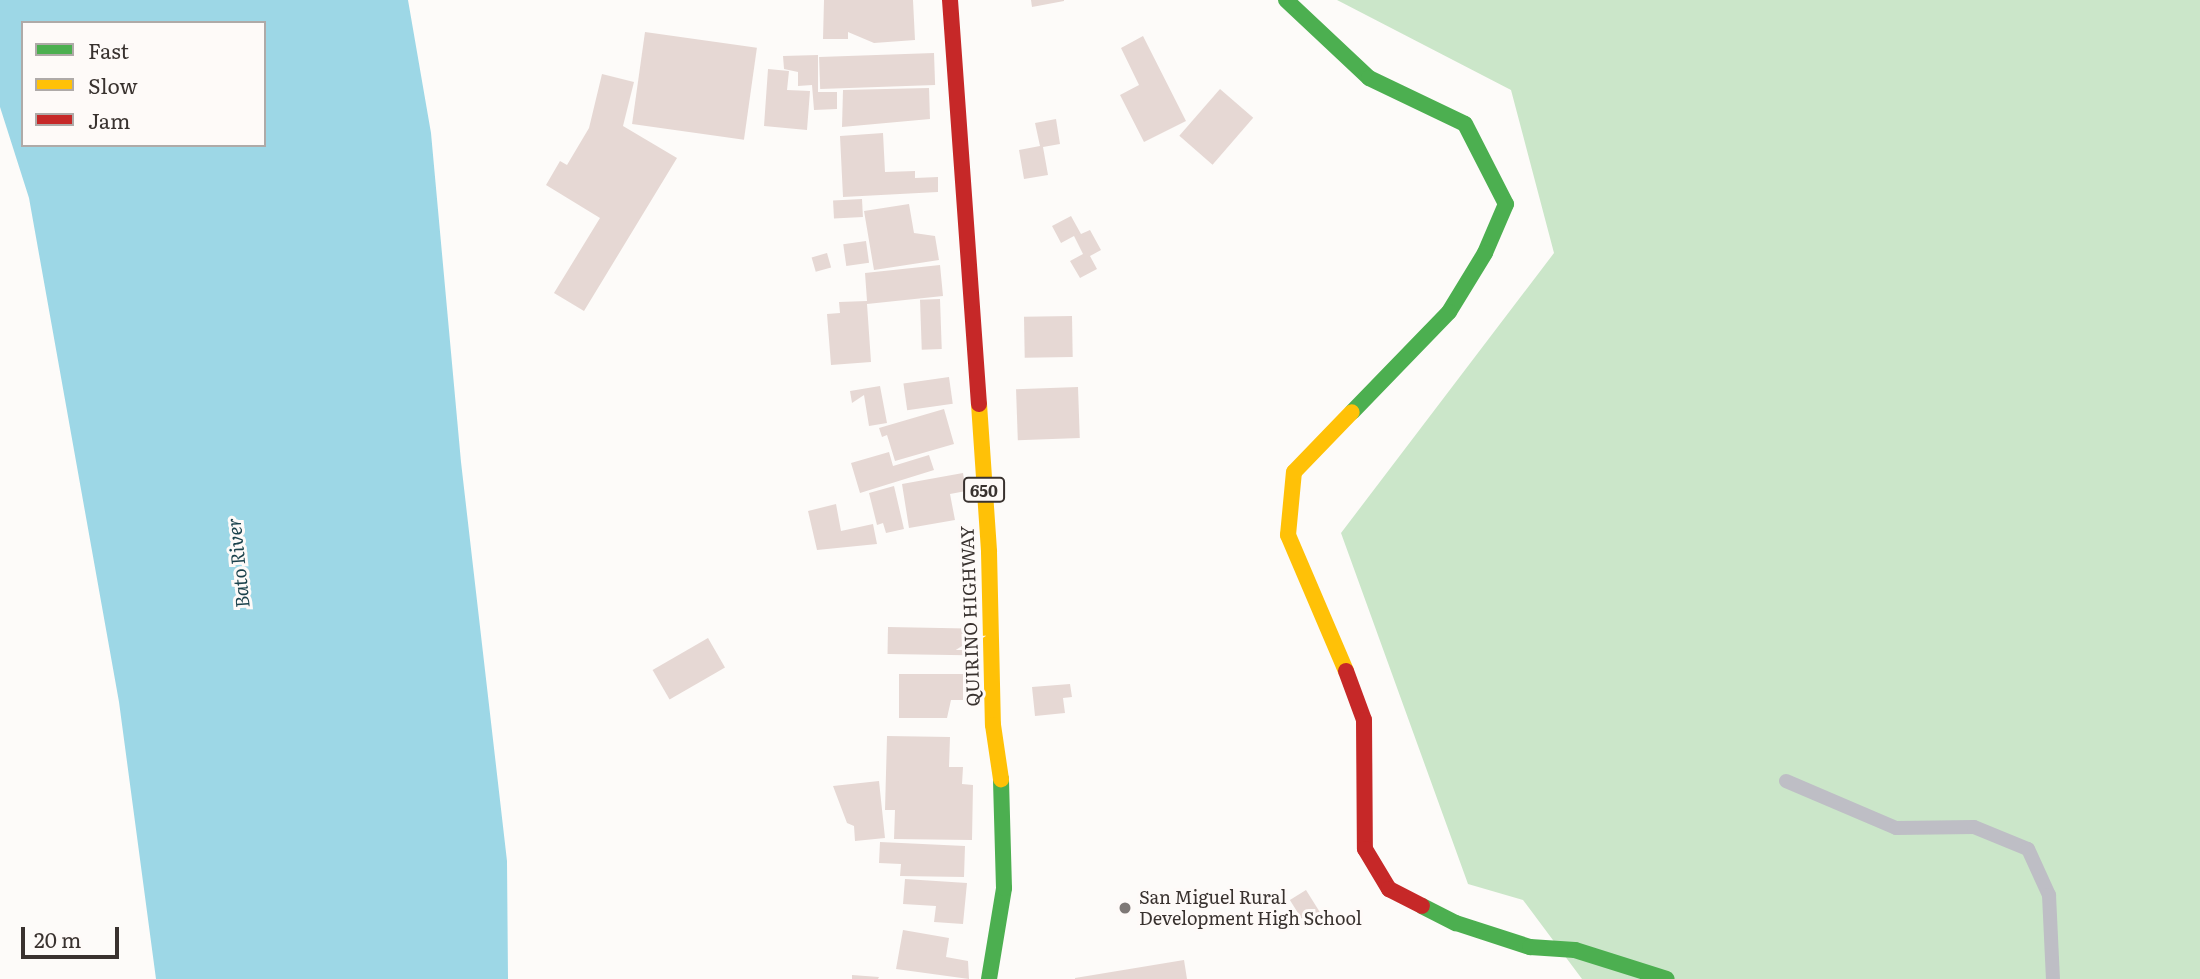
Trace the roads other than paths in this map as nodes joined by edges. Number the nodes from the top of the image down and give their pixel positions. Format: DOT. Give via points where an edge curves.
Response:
graph roads {
  1 [pos="950,0"];
  2 [pos="1286,0"];
  3 [pos="1786,781"];
  4 [pos="989,979"];
  5 [pos="1667,979"];
  6 [pos="2053,979"];
  1 -- 4 [label="street, QUIRINO HIGHWAY / 650" via="989,552 993,725 1004,798 1004,888"];
  2 -- 5 [label="street" via="1369,78 1465,124 1506,204 1485,253 1449,312 1294,472 1287,535 1331,629 1364,720 1365,849 1389,889 1456,923 1530,947 1575,950 1617,960"];
  3 -- 6 [label="lane" via="1896,828 1974,828 2028,849 2049,895"];
}
